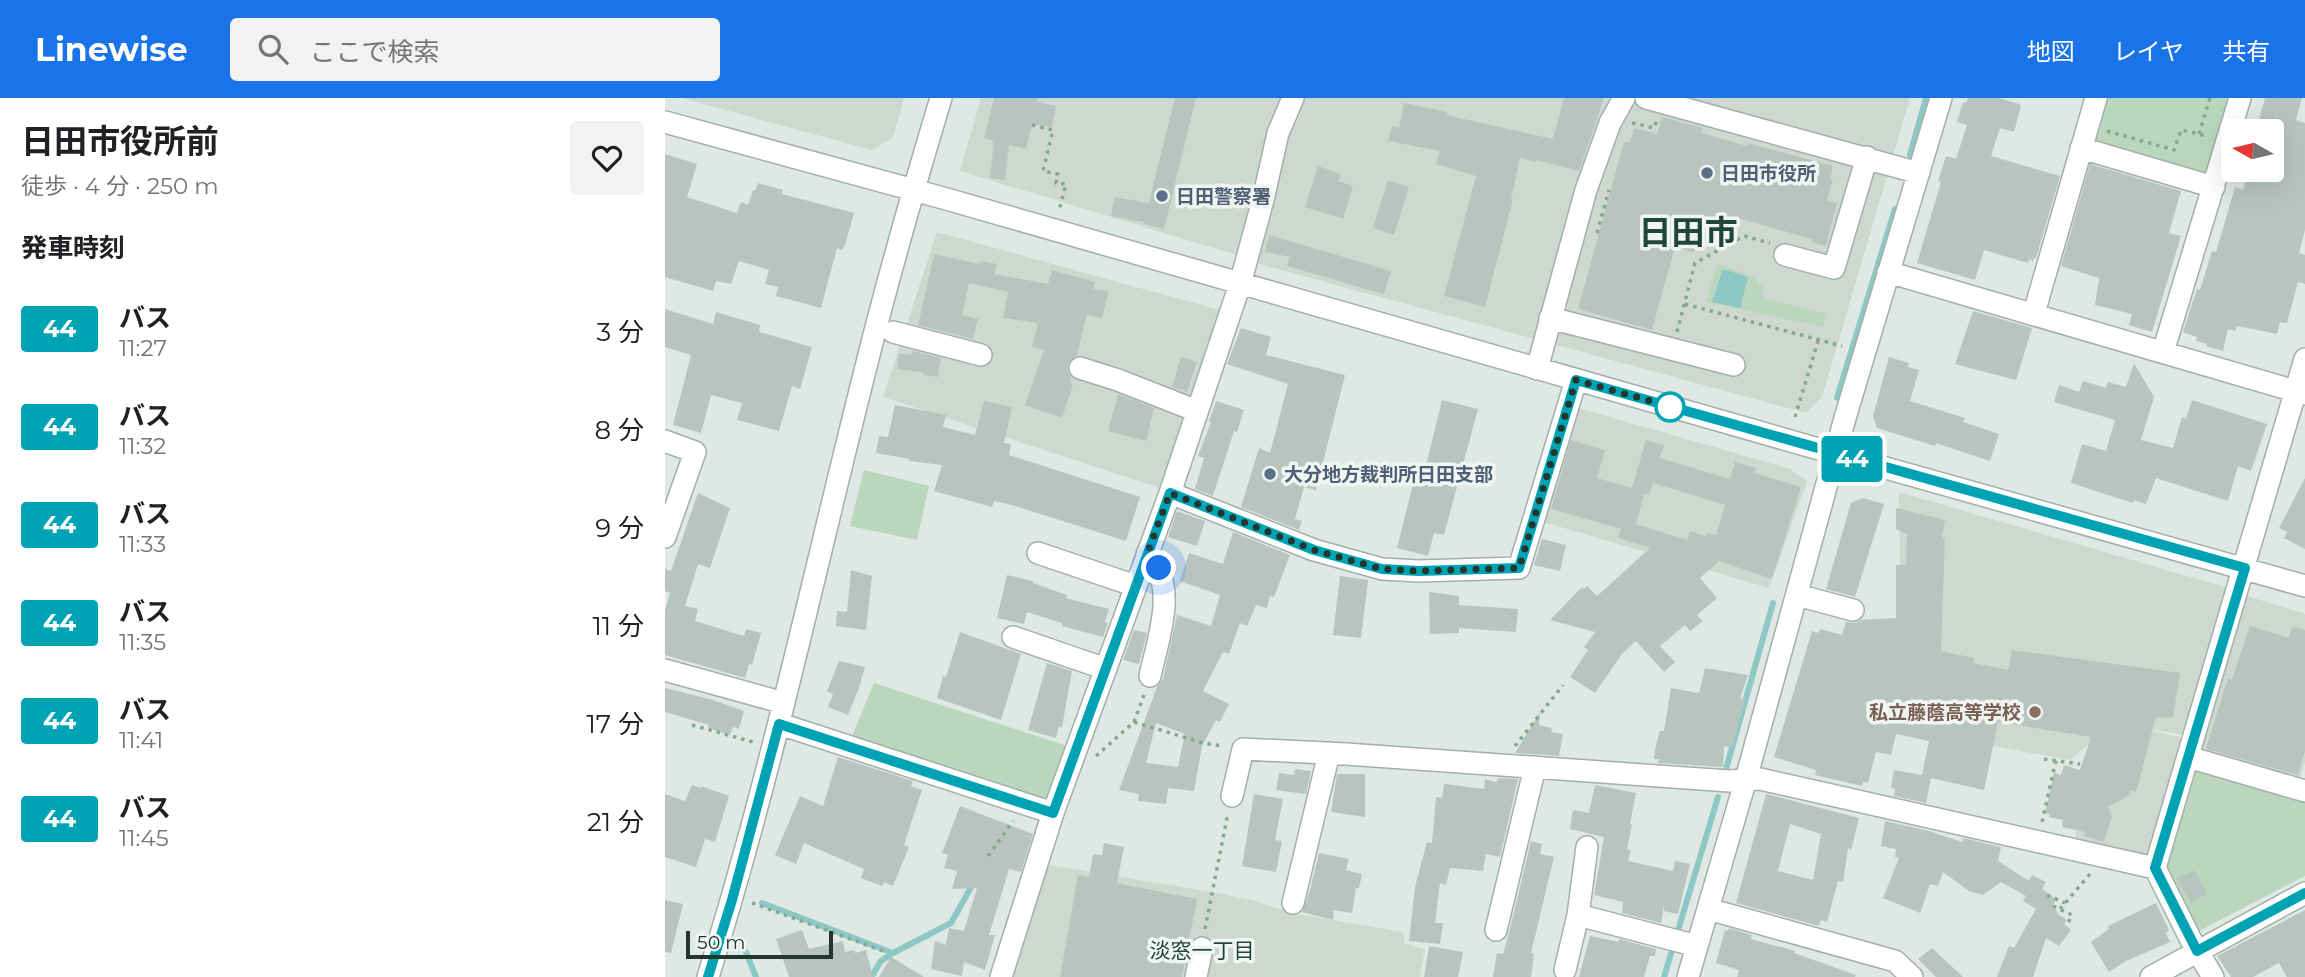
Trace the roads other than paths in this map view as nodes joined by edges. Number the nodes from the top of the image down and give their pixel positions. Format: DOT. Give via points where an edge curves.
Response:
graph roads {
  1 [pos="941,98"];
  2 [pos="1293,98"];
  3 [pos="1624,98"];
  4 [pos="1646,98"];
  5 [pos="1941,98"];
  6 [pos="2096,98"];
  7 [pos="2240,98"];
  8 [pos="665,122"];
  9 [pos="2081,148"];
  10 [pos="1867,157"];
  11 [pos="1919,173"];
  12 [pos="2214,187"];
  13 [pos="913,191"];
  14 [pos="1778,249"];
  15 [pos="1888,272"];
  16 [pos="1240,284"];
  17 [pos="2034,313"];
  18 [pos="1550,318"];
  19 [pos="893,332"];
  20 [pos="2164,352"];
  21 [pos="981,355"];
  22 [pos="2305,359"];
  23 [pos="1734,365"];
  24 [pos="1080,368"];
  25 [pos="1537,369"];
  26 [pos="1576,380"];
  27 [pos="2300,393"];
  28 [pos="1197,411"];
  29 [pos="665,441"];
  30 [pos="1836,454"];
  31 [pos="1170,493"];
  32 [pos="665,537"];
  33 [pos="1038,553"];
  34 [pos="1147,554"];
  35 [pos="2245,568"];
  36 [pos="1136,586"];
  37 [pos="2305,586"];
  38 [pos="1797,595"];
  39 [pos="1853,610"];
  40 [pos="1013,637"];
  41 [pos="1106,668"];
  42 [pos="665,670"];
  43 [pos="1150,676"];
  44 [pos="782,714"];
  45 [pos="1329,753"];
  46 [pos="2188,757"];
  47 [pos="1535,767"];
  48 [pos="1746,779"];
  49 [pos="2305,791"];
  50 [pos="1232,796"];
  51 [pos="1053,813"];
  52 [pos="1587,847"];
  53 [pos="2155,868"];
  54 [pos="2305,893"];
  55 [pos="1293,903"];
  56 [pos="1708,909"];
  57 [pos="1577,915"];
  58 [pos="1496,930"];
  59 [pos="1697,946"];
  60 [pos="1202,948"];
  61 [pos="2197,951"];
  62 [pos="1565,970"];
  63 [pos="708,977"];
  64 [pos="1001,977"];
  65 [pos="1196,977"];
  66 [pos="1688,977"];
  67 [pos="1912,977"];
  68 [pos="2151,977"];
  69 [pos="2213,977"];
  1 -- 13 [label="street"];
  2 -- 16 [label="street" via="1278,133"];
  3 -- 18 [label="street" via="1609,123 1586,190"];
  4 -- 10 [label="street"];
  5 -- 11 [label="street"];
  6 -- 9 [label="street"];
  7 -- 12 [label="street"];
  8 -- 13 [label="street"];
  9 -- 12 [label="street"];
  9 -- 17 [label="street"];
  10 -- 11 [label="street"];
  10 -- 14 [label="street" via="1834,268"];
  11 -- 15 [label="street"];
  12 -- 20 [label="street"];
  13 -- 16 [label="street"];
  13 -- 44 [label="street"];
  15 -- 17 [label="street"];
  15 -- 30 [label="street"];
  16 -- 25 [label="street"];
  16 -- 28 [label="street"];
  17 -- 20 [label="street"];
  18 -- 23 [label="street"];
  18 -- 25 [label="street"];
  19 -- 21 [label="street"];
  20 -- 27 [label="street"];
  22 -- 27 [label="street"];
  24 -- 28 [label="street"];
  25 -- 26 [label="street"];
  26 -- 30 [label="street"];
  26 -- 31 [label="street" via="1519,568 1382,569 1314,550"];
  27 -- 35 [label="street"];
  28 -- 31 [label="street"];
  29 -- 32 [label="street" via="695,453"];
  30 -- 35 [label="street"];
  30 -- 38 [label="street"];
  31 -- 34 [label="street"];
  33 -- 36 [label="street"];
  34 -- 36 [label="street"];
  34 -- 43 [label="street" via="1159,568 1164,601"];
  35 -- 37 [label="street"];
  35 -- 46 [label="street"];
  36 -- 41 [label="street"];
  38 -- 39 [label="street"];
  38 -- 48 [label="street"];
  40 -- 41 [label="street"];
  41 -- 51 [label="street"];
  42 -- 44 [label="street"];
  44 -- 51 [label="street"];
  44 -- 63 [label="street"];
  45 -- 47 [label="street"];
  45 -- 50 [label="street" via="1243,749"];
  45 -- 55 [label="street"];
  46 -- 49 [label="street"];
  46 -- 53 [label="street"];
  47 -- 48 [label="street"];
  47 -- 58 [label="street"];
  48 -- 53 [label="street"];
  48 -- 56 [label="street"];
  51 -- 64 [label="street"];
  52 -- 57 [label="street"];
  53 -- 61 [label="street"];
  54 -- 61 [label="street"];
  56 -- 59 [label="street"];
  56 -- 67 [label="street" via="1895,961"];
  57 -- 59 [label="street"];
  57 -- 62 [label="street"];
  59 -- 66 [label="street"];
  60 -- 65 [label="street"];
  61 -- 68 [label="street"];
  61 -- 69 [label="street"];
}
